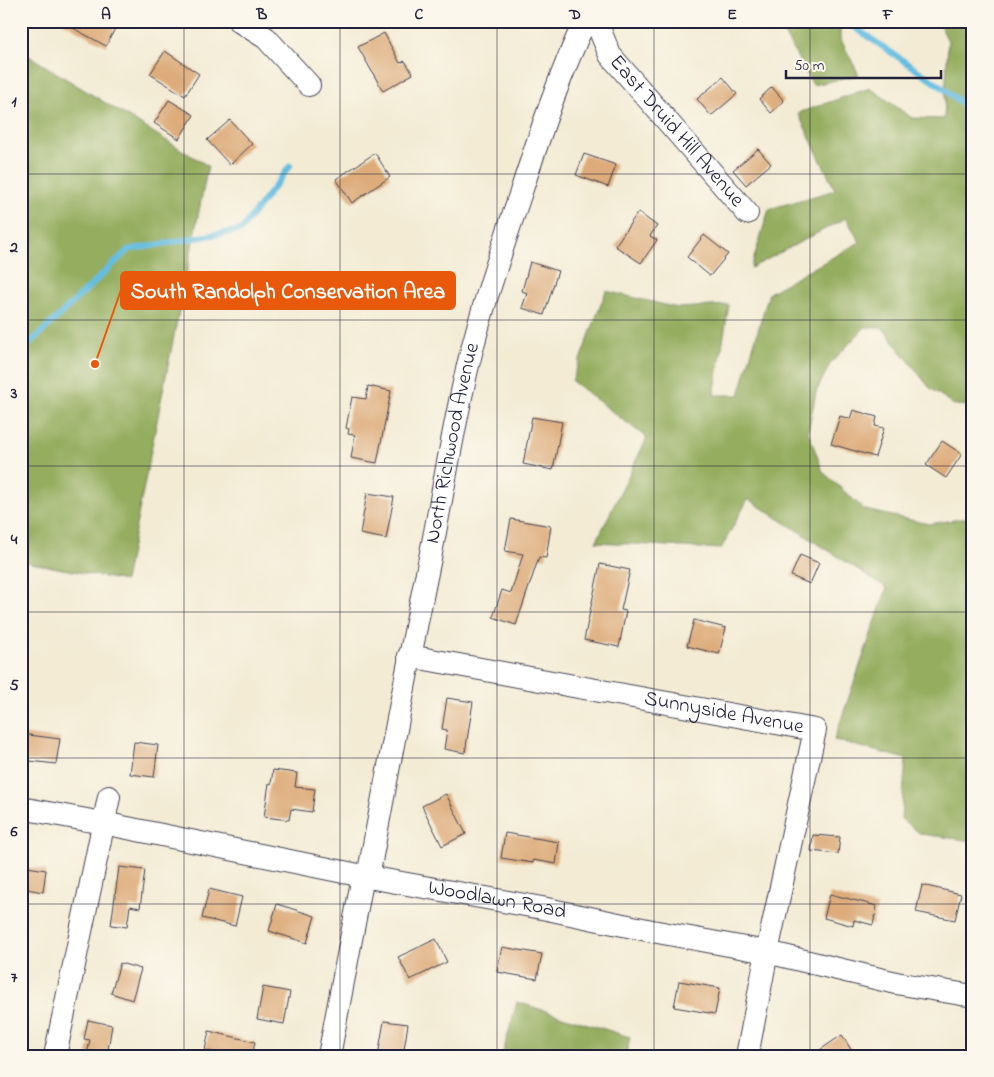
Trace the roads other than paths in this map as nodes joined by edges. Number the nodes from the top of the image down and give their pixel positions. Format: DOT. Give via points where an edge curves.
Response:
graph roads {
  1 [pos="239,21"];
  2 [pos="585,21"];
  3 [pos="596,21"];
  4 [pos="309,85"];
  5 [pos="747,213"];
  6 [pos="409,656"];
  7 [pos="109,797"];
  8 [pos="21,808"];
  9 [pos="103,822"];
  10 [pos="365,876"];
  11 [pos="767,952"];
  12 [pos="973,996"];
  13 [pos="55,1056"];
  14 [pos="329,1056"];
  15 [pos="747,1056"];
  1 -- 4 [label="street" via="266,38"];
  2 -- 6 [label="street, North Richwood Avenue" via="532,159 478,329 462,391"];
  3 -- 5 [label="street, East Druid Hill Avenue" via="610,55"];
  6 -- 10 [label="street, North Richwood Avenue"];
  6 -- 11 [label="street, Sunnyside Avenue" via="815,730"];
  7 -- 9 [label="street"];
  8 -- 9 [label="street, Woodlawn Road"];
  9 -- 10 [label="street, Woodlawn Road"];
  9 -- 13 [label="street"];
  10 -- 11 [label="street, Woodlawn Road"];
  10 -- 14 [label="street, North Richwood Avenue"];
  11 -- 12 [label="street, Woodlawn Road" via="896,983"];
  11 -- 15 [label="street"];
}
